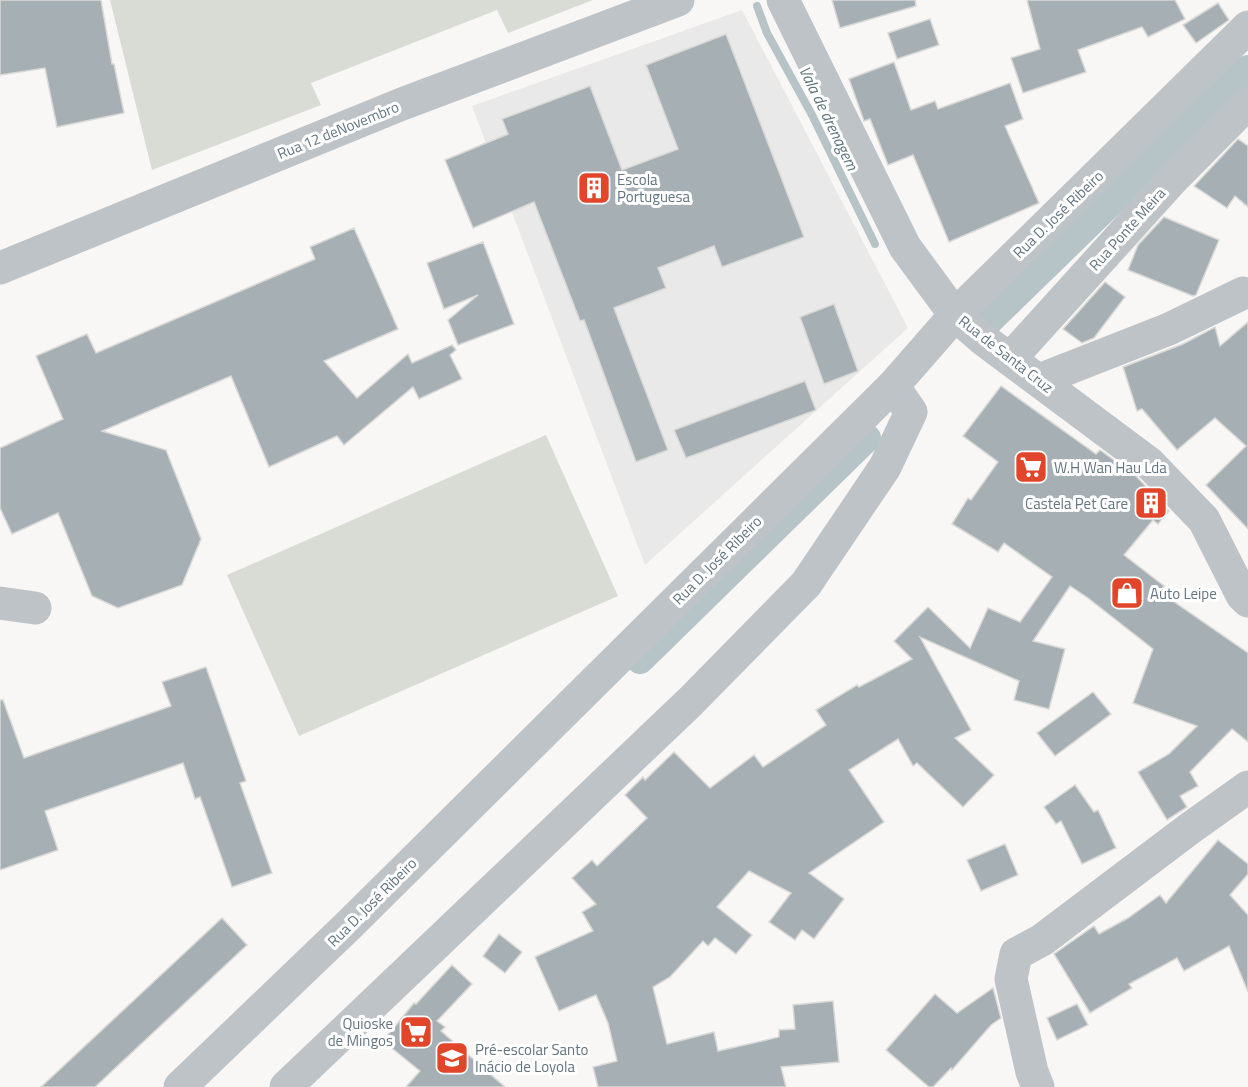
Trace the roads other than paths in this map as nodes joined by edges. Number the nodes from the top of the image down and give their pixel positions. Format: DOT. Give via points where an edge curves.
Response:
graph roads {
  1 [pos="678,0"];
  2 [pos="783,0"];
  3 [pos="1248,27"];
  4 [pos="1248,103"];
  5 [pos="0,268"];
  6 [pos="1241,297"];
  7 [pos="955,315"];
  8 [pos="1010,359"];
  9 [pos="1039,380"];
  10 [pos="893,386"];
  11 [pos="1248,601"];
  12 [pos="0,603"];
  13 [pos="35,608"];
  14 [pos="1248,787"];
  15 [pos="180,1087"];
  16 [pos="286,1087"];
  17 [pos="1038,1087"];
  1 -- 5 [label="street, Rua 12 deNovembro" via="402,104"];
  2 -- 7 [label="street, Rua de Santa Cruz" via="905,247"];
  3 -- 7 [label="street, Rua D. José Ribeiro"];
  4 -- 8 [label="street, Rua Ponte Meira" via="1171,181"];
  6 -- 9 [label="street"];
  7 -- 8 [label="street, Rua de Santa Cruz"];
  7 -- 10 [label="street, Rua D. José Ribeiro"];
  8 -- 9 [label="street, Rua de Santa Cruz"];
  9 -- 11 [label="street, Rua de Santa Cruz" via="1149,464 1204,520"];
  10 -- 15 [label="street, Rua D. José Ribeiro"];
  10 -- 16 [label="street" via="911,412 885,467 806,584 690,702"];
  12 -- 13 [label="street"];
  14 -- 17 [label="street" via="1042,940 1016,954 1011,978"];
}
